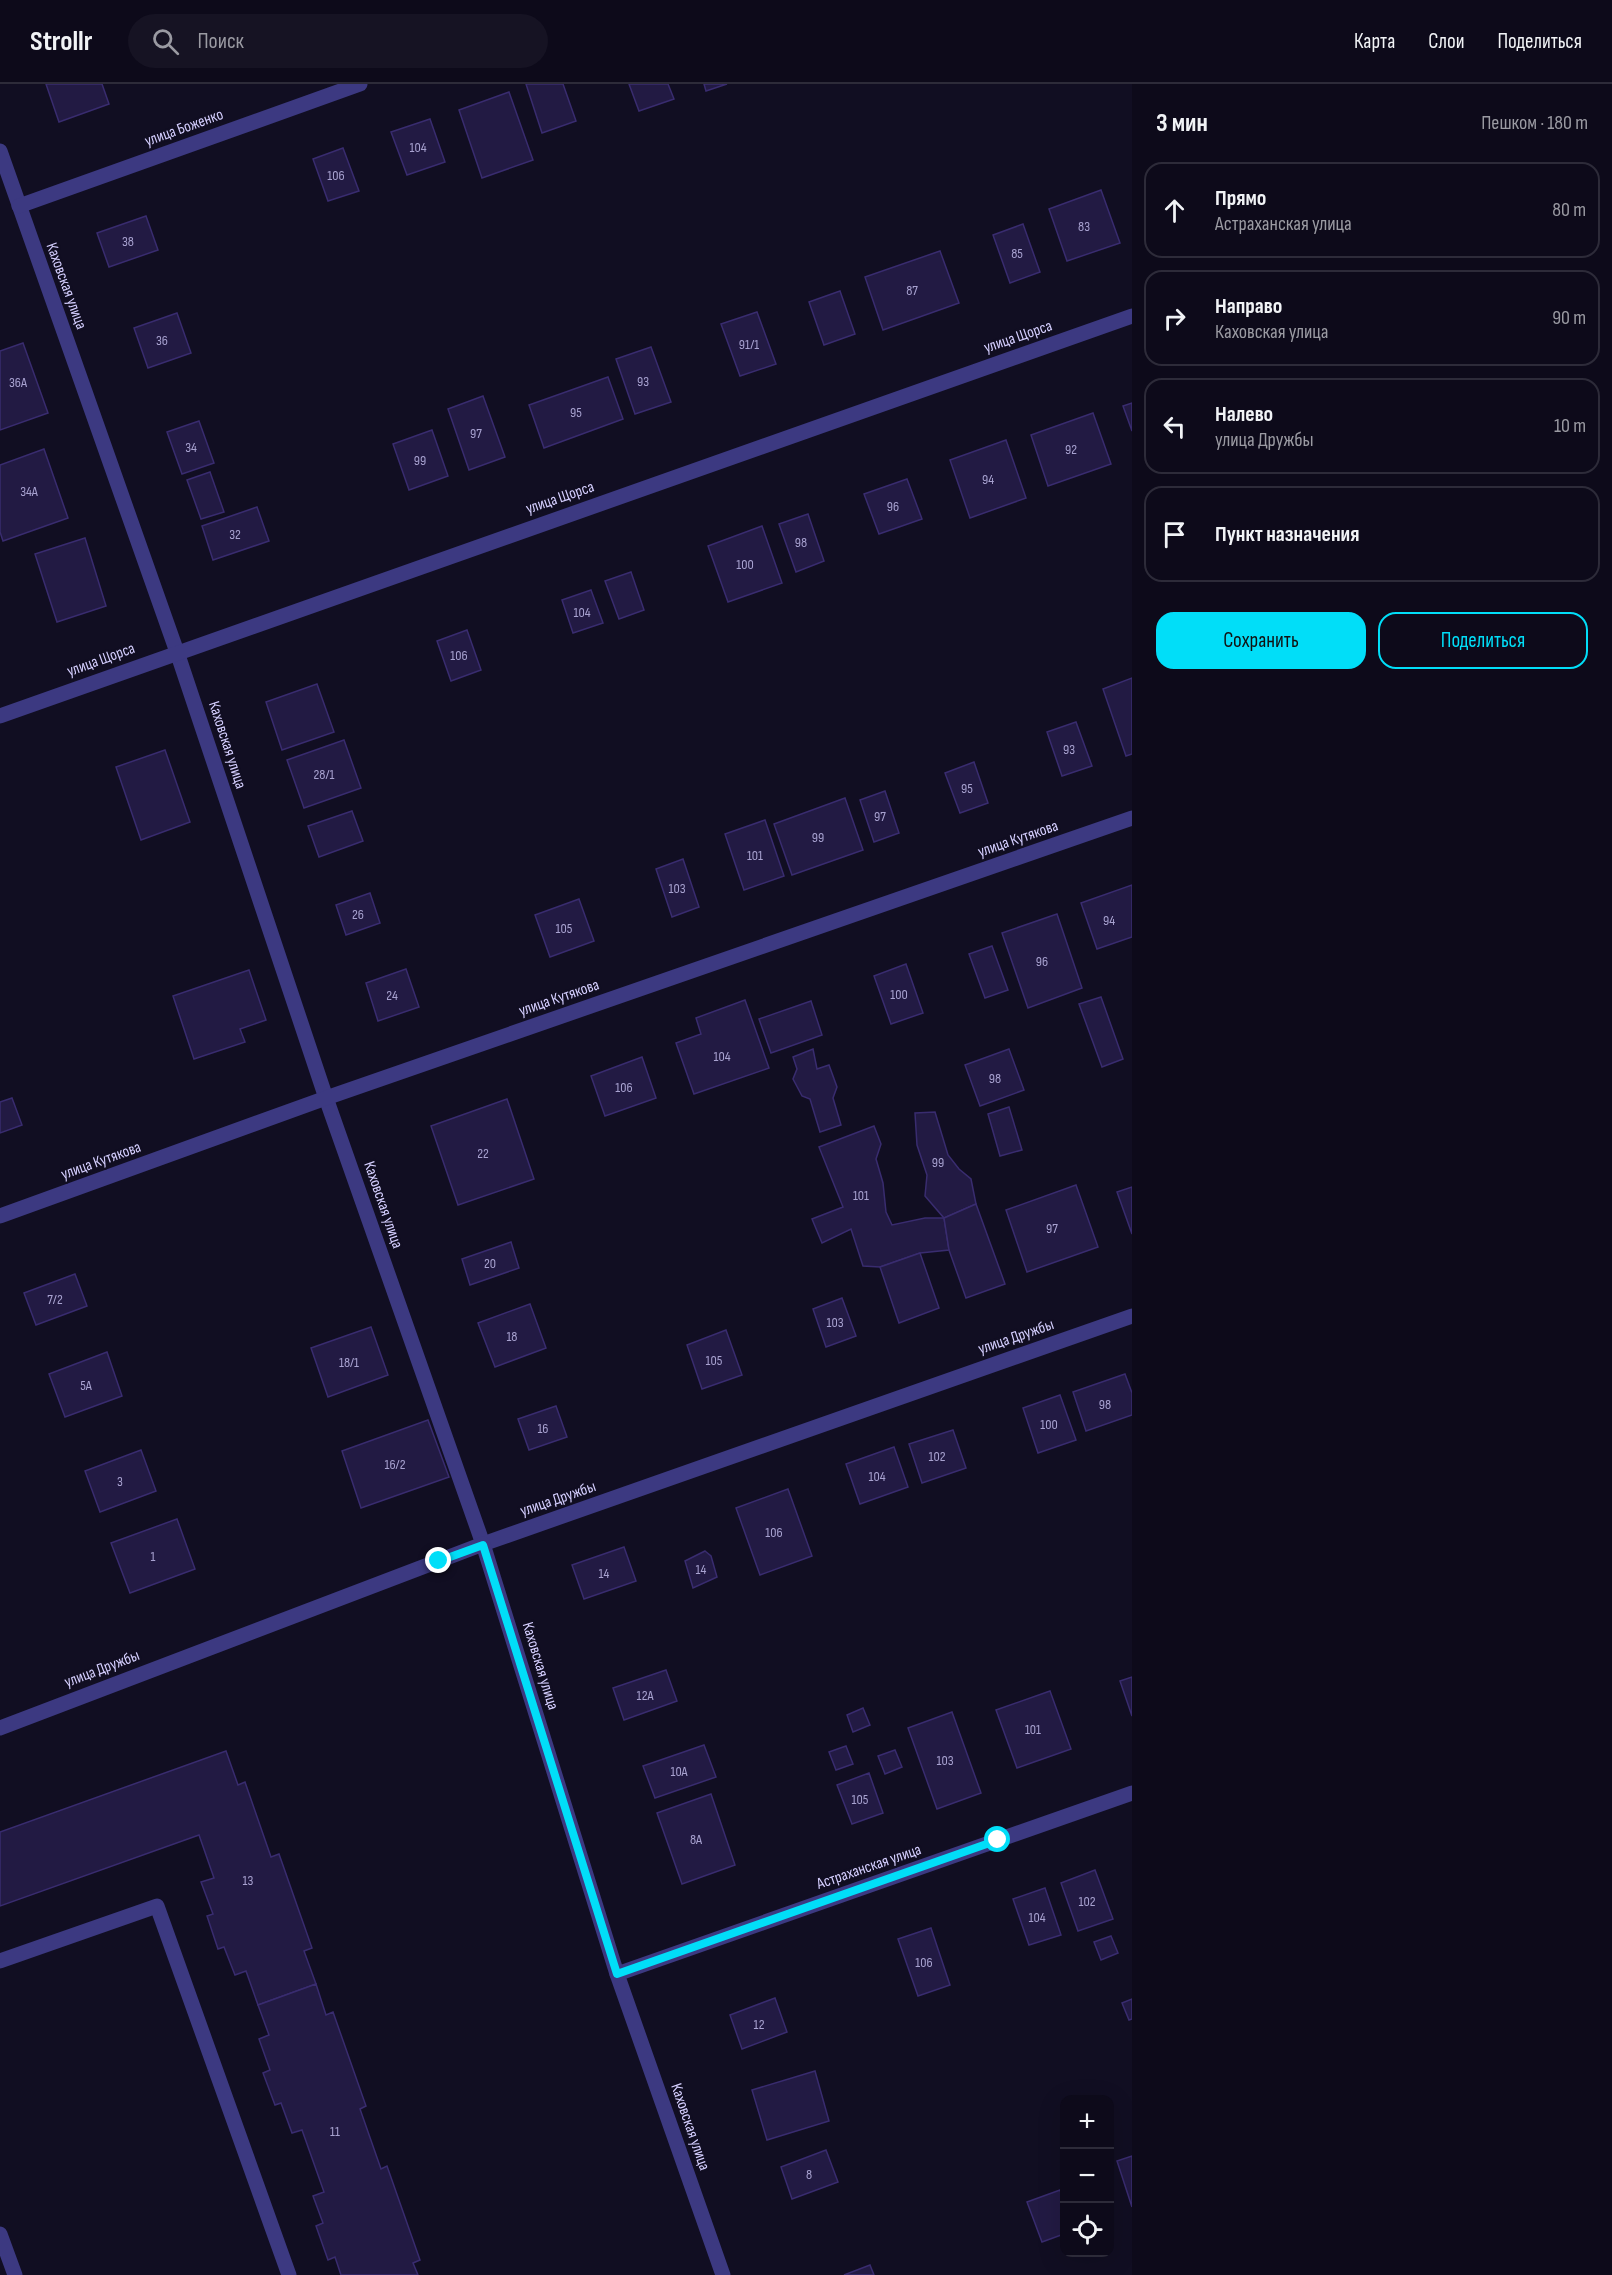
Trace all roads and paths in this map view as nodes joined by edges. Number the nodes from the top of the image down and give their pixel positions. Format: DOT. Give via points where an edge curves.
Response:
graph roads {
  1 [pos="360,84"];
  2 [pos="0,151"];
  3 [pos="19,206"];
  4 [pos="1132,316"];
  5 [pos="177,652"];
  6 [pos="0,716"];
  7 [pos="1132,818"];
  8 [pos="326,1098"];
  9 [pos="0,1216"];
  10 [pos="1132,1316"];
  11 [pos="483,1545"];
  12 [pos="0,1728"];
  13 [pos="1132,1793"];
  14 [pos="0,1960"];
  15 [pos="617,1974"];
  16 [pos="0,2234"];
  17 [pos="15,2275"];
  18 [pos="289,2275"];
  19 [pos="723,2275"];
  1 -- 3 [label="street, улица Боженко"];
  2 -- 3 [label="street, Каховская улица"];
  3 -- 5 [label="street, Каховская улица"];
  4 -- 5 [label="street, улица Щорса"];
  5 -- 6 [label="street, улица Щорса"];
  5 -- 8 [label="street, Каховская улица"];
  7 -- 8 [label="street, улица Кутякова"];
  8 -- 9 [label="street, улица Кутякова"];
  8 -- 11 [label="street, Каховская улица"];
  10 -- 11 [label="street, улица Дружбы"];
  11 -- 12 [label="street, улица Дружбы"];
  11 -- 15 [label="street, Каховская улица"];
  13 -- 15 [label="street, Астраханская улица"];
  14 -- 18 [label="street" via="157,1906"];
  15 -- 19 [label="street, Каховская улица"];
  16 -- 17 [label="street"];
}
